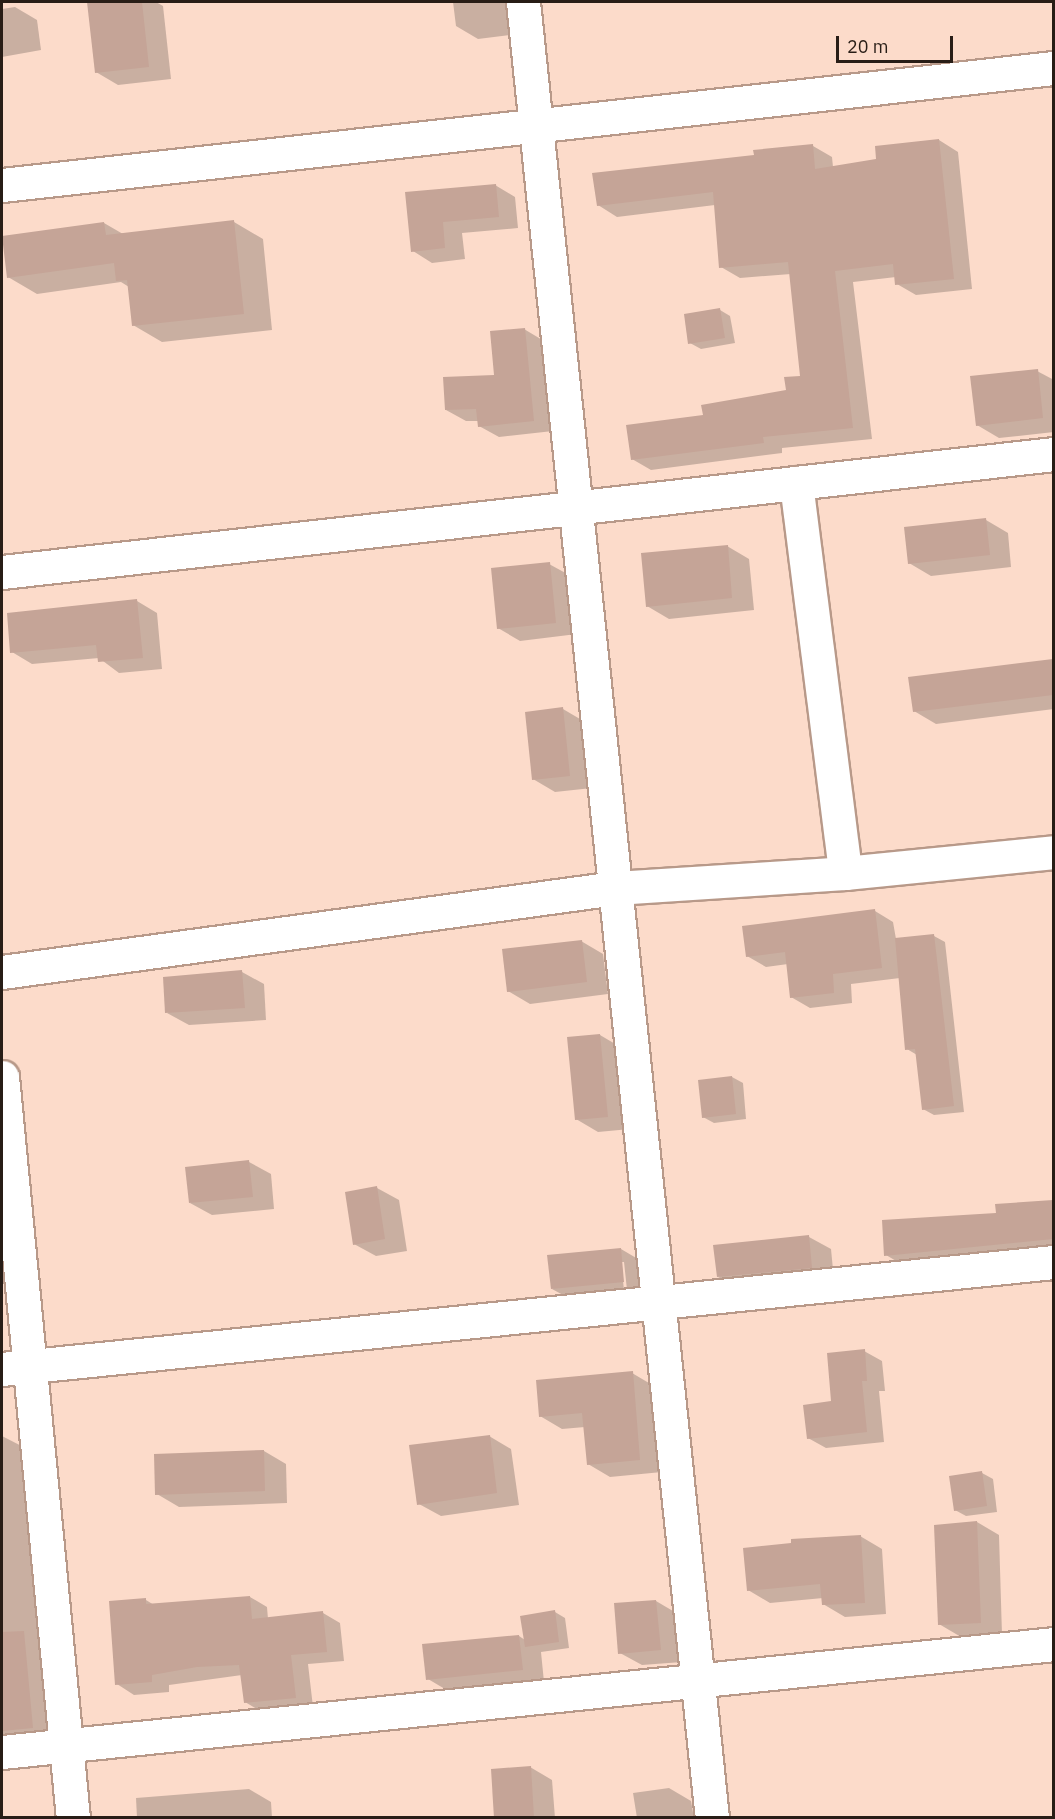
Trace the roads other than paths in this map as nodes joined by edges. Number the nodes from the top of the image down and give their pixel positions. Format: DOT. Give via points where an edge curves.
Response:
graph roads {
  1 [pos="524,2"];
  2 [pos="1053,68"];
  3 [pos="536,126"];
  4 [pos="2,185"];
  5 [pos="1053,454"];
  6 [pos="796,483"];
  7 [pos="576,508"];
  8 [pos="2,572"];
  9 [pos="1053,852"];
  10 [pos="845,873"];
  11 [pos="615,888"];
  12 [pos="2,972"];
  13 [pos="2,1077"];
  14 [pos="1053,1262"];
  15 [pos="658,1302"];
  16 [pos="16,1367"];
  17 [pos="1053,1644"];
  18 [pos="697,1680"];
  19 [pos="66,1746"];
  20 [pos="2,1752"];
  21 [pos="73,1818"];
  22 [pos="712,1818"];
  1 -- 3 [label="street"];
  2 -- 3 [label="street"];
  3 -- 4 [label="street"];
  3 -- 7 [label="street"];
  5 -- 6 [label="street"];
  6 -- 7 [label="street"];
  6 -- 10 [label="street"];
  7 -- 8 [label="street"];
  7 -- 11 [label="street"];
  9 -- 10 [label="street"];
  10 -- 11 [label="street"];
  11 -- 12 [label="street"];
  11 -- 15 [label="street"];
  13 -- 16 [label="street"];
  14 -- 15 [label="street"];
  15 -- 16 [label="street"];
  15 -- 18 [label="street"];
  16 -- 19 [label="street"];
  17 -- 18 [label="street"];
  18 -- 19 [label="street"];
  18 -- 22 [label="street"];
  19 -- 20 [label="street"];
  19 -- 21 [label="street"];
}
